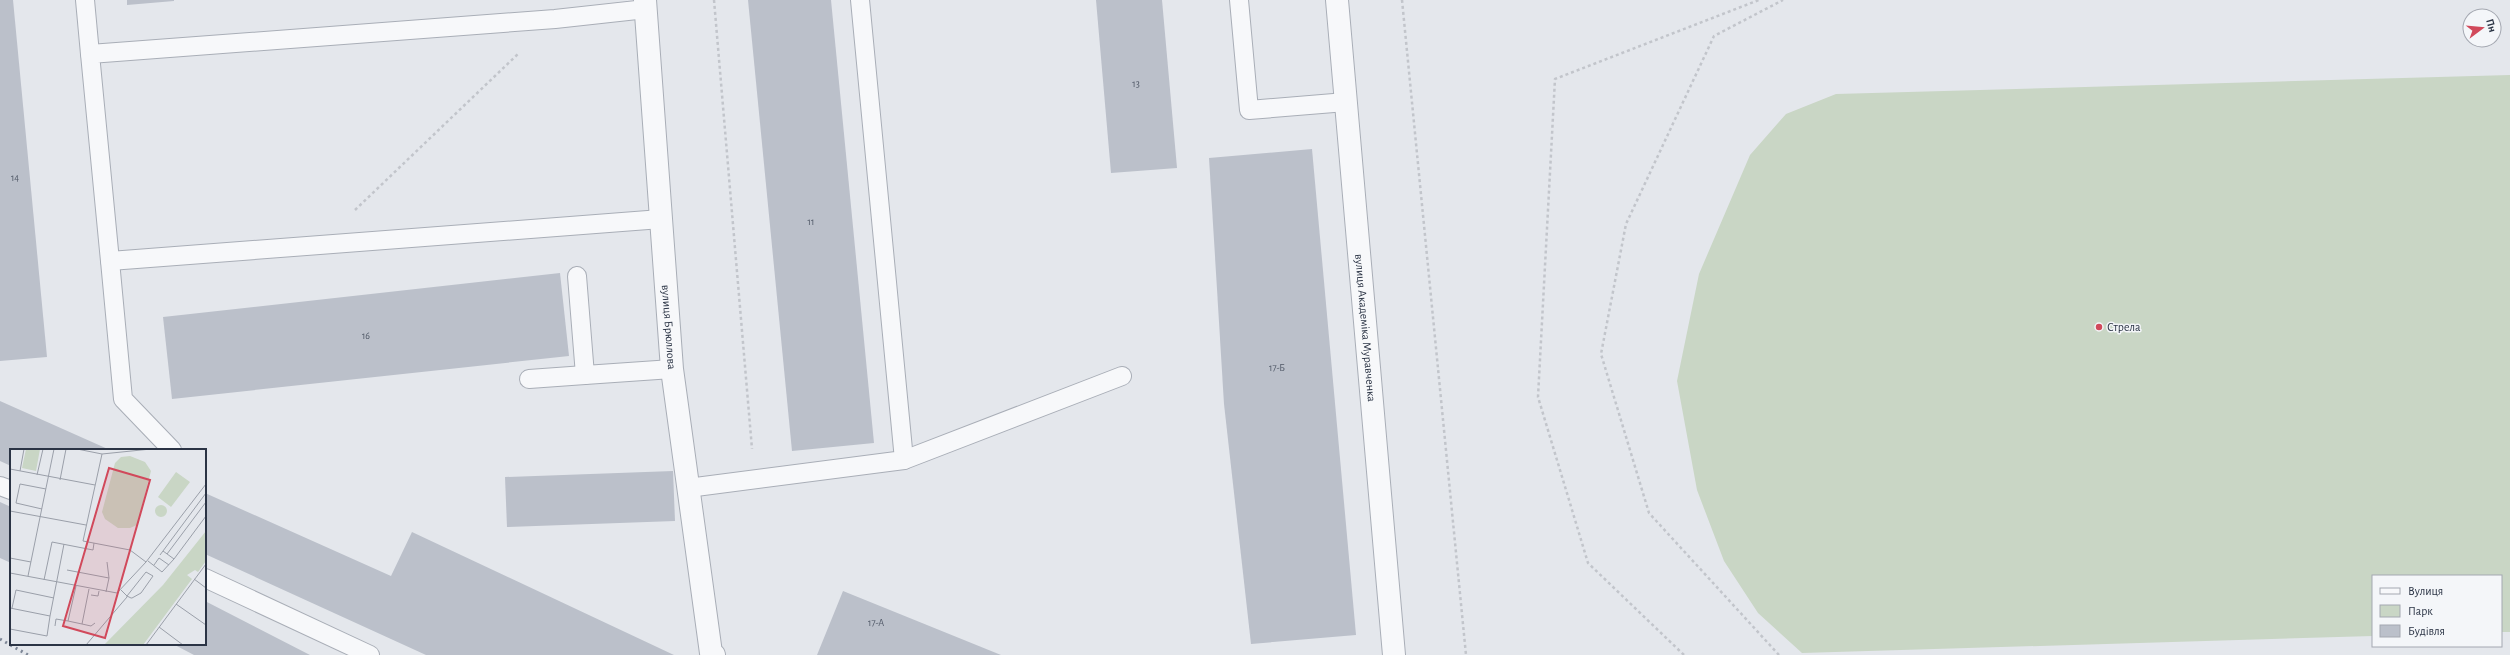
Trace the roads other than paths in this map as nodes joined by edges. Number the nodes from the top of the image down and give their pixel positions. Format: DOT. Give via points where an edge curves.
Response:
graph roads {
  1 [pos="85,0"];
  2 [pos="860,0"];
  3 [pos="1240,0"];
  4 [pos="1337,0"];
  5 [pos="646,4"];
  6 [pos="90,54"];
  7 [pos="1346,102"];
  8 [pos="661,219"];
  9 [pos="110,261"];
  10 [pos="577,276"];
  11 [pos="672,369"];
  12 [pos="585,375"];
  13 [pos="1122,376"];
  14 [pos="530,379"];
  15 [pos="171,449"];
  16 [pos="904,460"];
  17 [pos="0,486"];
  18 [pos="688,488"];
  19 [pos="10,490"];
  20 [pos="206,578"];
  21 [pos="712,654"];
  22 [pos="370,655"];
  23 [pos="1394,655"];
  1 -- 6 [label="lane"];
  2 -- 16 [label="lane"];
  3 -- 7 [label="lane" via="1249,110"];
  4 -- 7 [label="street, вулиця Академіка Муравченка"];
  5 -- 6 [label="lane" via="555,19"];
  5 -- 8 [label="street, вулиця Брюллова"];
  6 -- 9 [label="lane"];
  7 -- 23 [label="street, вулиця Академіка Муравченка"];
  8 -- 9 [label="lane"];
  8 -- 11 [label="street, вулиця Брюллова"];
  9 -- 15 [label="lane" via="124,399"];
  10 -- 12 [label="lane"];
  11 -- 12 [label="lane"];
  11 -- 18 [label="street, вулиця Брюллова"];
  12 -- 14 [label="lane"];
  13 -- 16 [label="lane"];
  16 -- 18 [label="lane"];
  17 -- 19 [label="lane"];
  18 -- 21 [label="street, вулиця Брюллова"];
  20 -- 22 [label="lane"];
}
